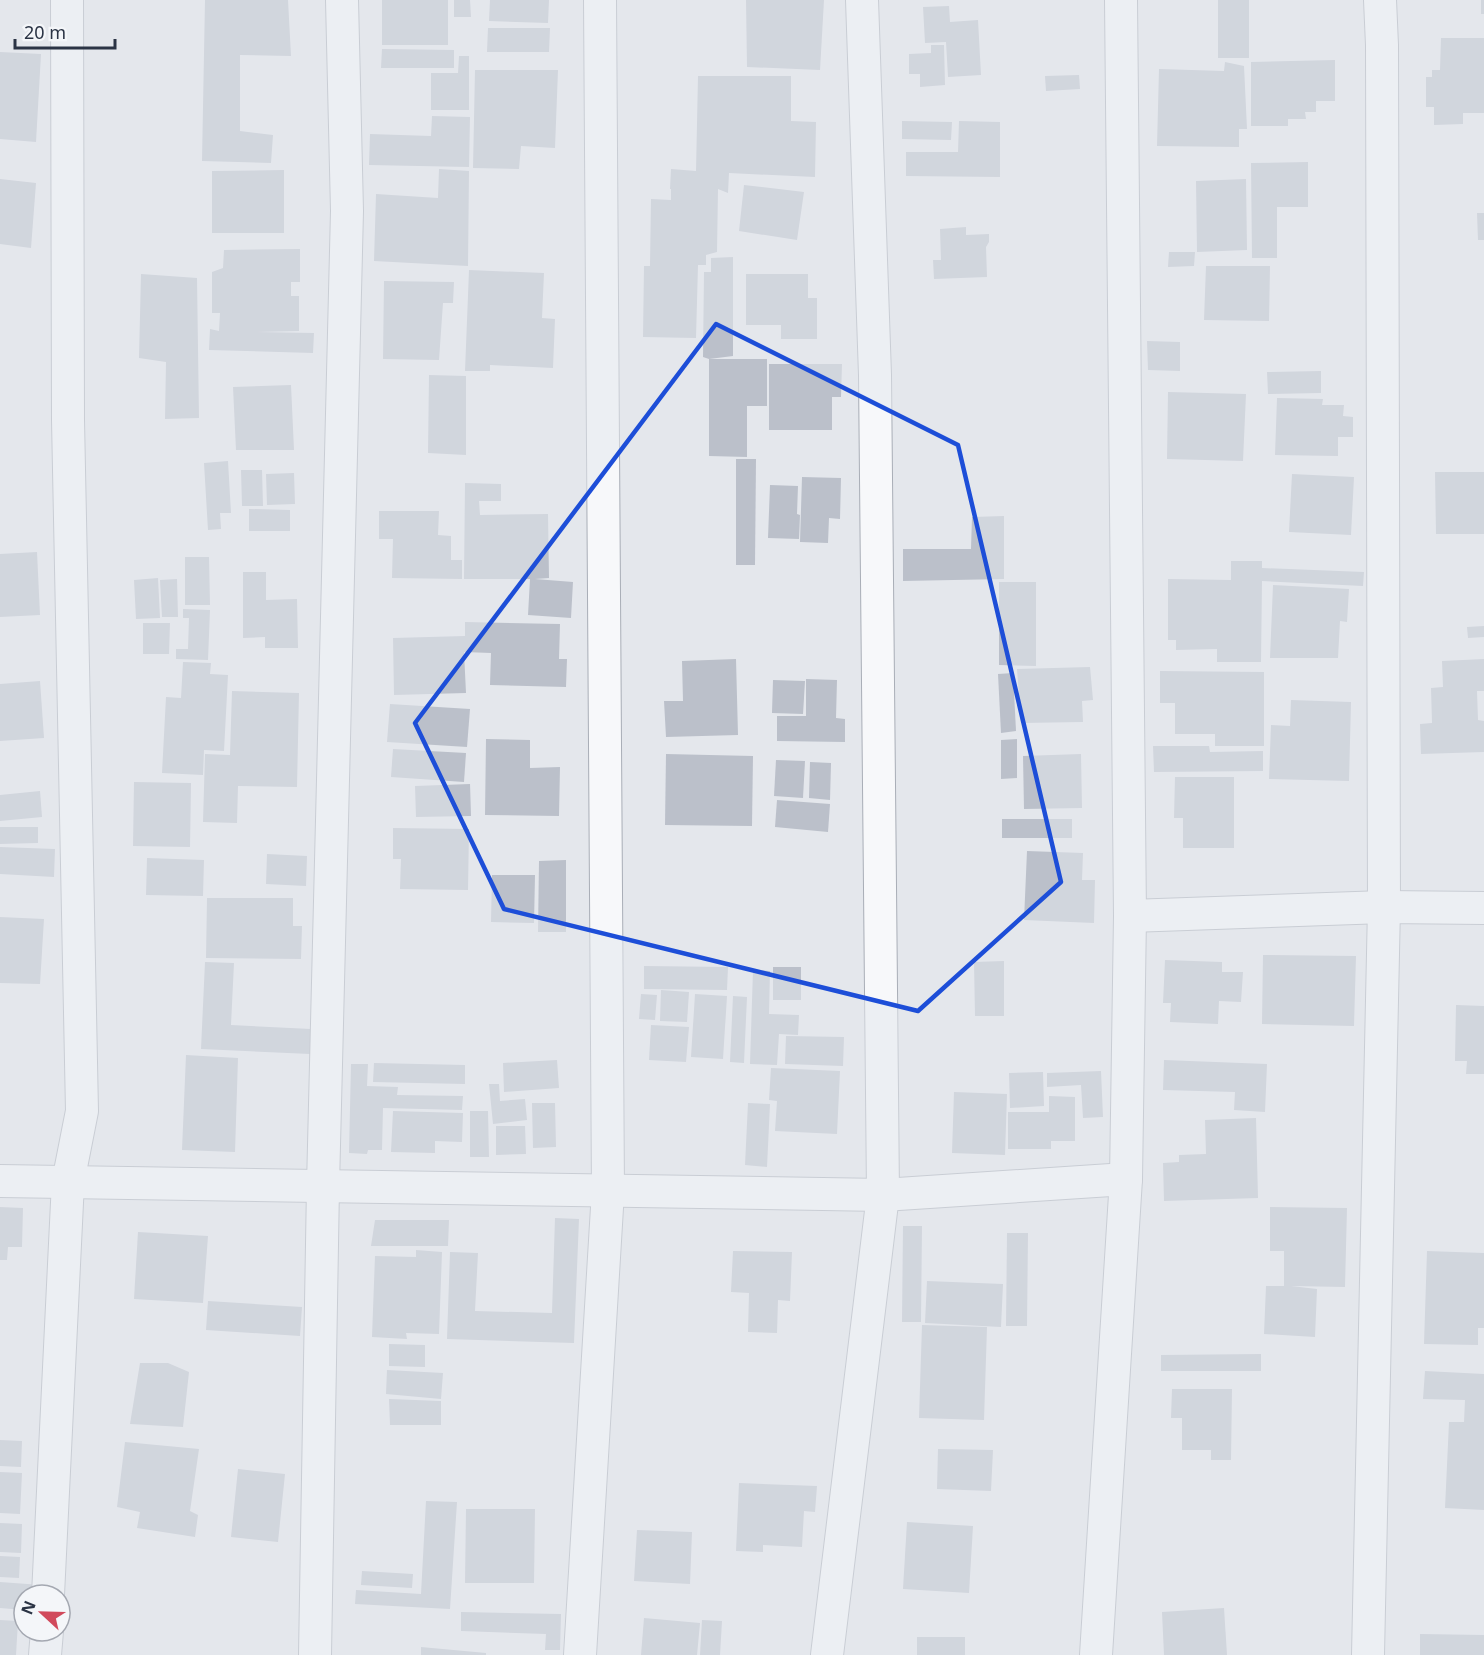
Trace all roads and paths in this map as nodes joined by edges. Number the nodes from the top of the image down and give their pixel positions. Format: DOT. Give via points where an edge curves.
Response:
graph roads {
  1 [pos="67,0"];
  2 [pos="342,0"];
  3 [pos="600,0"];
  4 [pos="862,0"];
  5 [pos="1121,0"];
  6 [pos="1380,0"];
  7 [pos="1384,907"];
  8 [pos="1484,908"];
  9 [pos="1130,916"];
  10 [pos="1126,1179"];
  11 [pos="0,1181"];
  12 [pos="68,1182"];
  13 [pos="323,1186"];
  14 [pos="608,1191"];
  15 [pos="883,1195"];
  16 [pos="49,1583"];
  17 [pos="315,1655"];
  18 [pos="580,1655"];
  19 [pos="826,1655"];
  20 [pos="1096,1655"];
  21 [pos="1368,1655"];
  1 -- 12 [label="street" via="68,420 82,1111"];
  2 -- 13 [label="street" via="347,211"];
  3 -- 14 [label="street"];
  4 -- 15 [label="street" via="875,375"];
  5 -- 9 [label="street"];
  6 -- 7 [label="street"];
  7 -- 8 [label="street"];
  7 -- 9 [label="street"];
  7 -- 21 [label="street"];
  9 -- 10 [label="street"];
  10 -- 15 [label="street"];
  10 -- 20 [label="street"];
  11 -- 12 [label="street"];
  12 -- 13 [label="street"];
  12 -- 16 [label="street"];
  13 -- 14 [label="street"];
  13 -- 17 [label="street"];
  14 -- 15 [label="street"];
  14 -- 18 [label="street"];
  15 -- 19 [label="street"];
}
